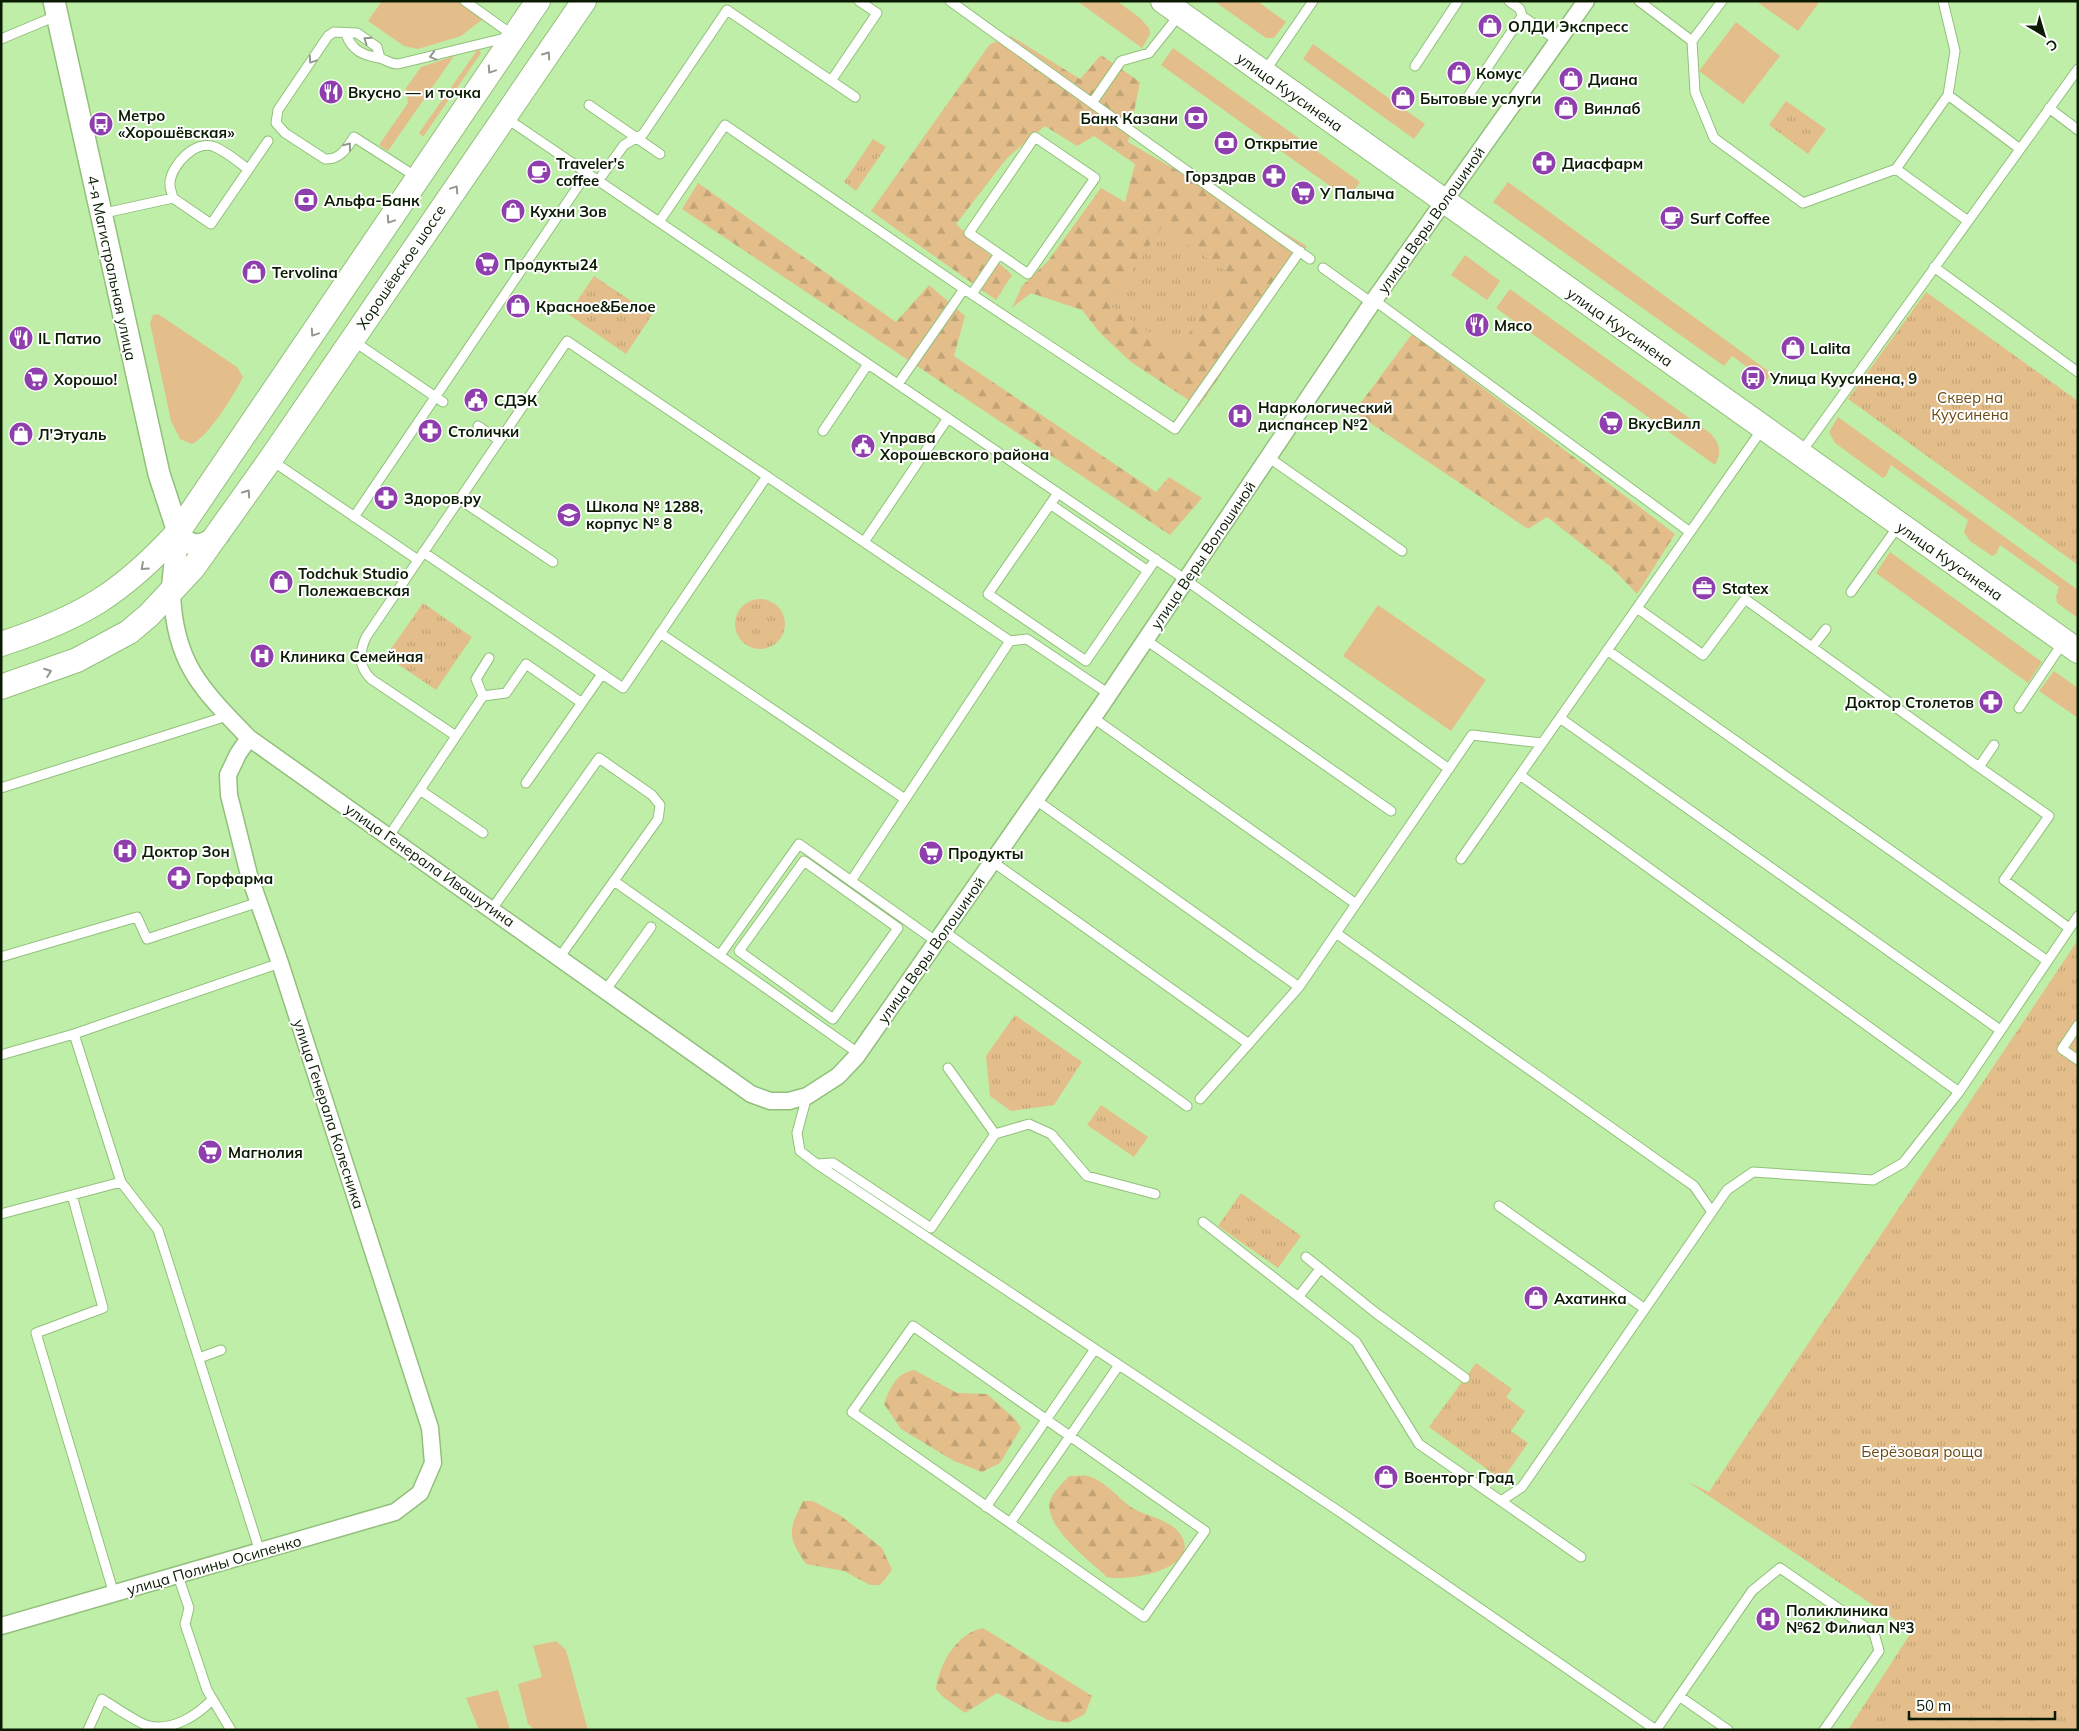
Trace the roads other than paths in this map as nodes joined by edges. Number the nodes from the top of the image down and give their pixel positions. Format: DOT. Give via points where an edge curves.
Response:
graph roads {
  1 [pos="465,1"];
  2 [pos="538,1"];
  3 [pos="584,1"];
  4 [pos="859,1"];
  5 [pos="950,1"];
  6 [pos="1313,1"];
  7 [pos="1458,1"];
  8 [pos="1509,1"];
  9 [pos="1586,1"];
  10 [pos="1640,1"];
  11 [pos="1722,1"];
  12 [pos="1943,1"];
  13 [pos="1172,8"];
  14 [pos="55,9"];
  15 [pos="1522,16"];
  16 [pos="346,34"];
  17 [pos="514,36"];
  18 [pos="1,39"];
  19 [pos="1692,41"];
  20 [pos="1558,42"];
  21 [pos="380,58"];
  22 [pos="1415,66"];
  23 [pos="2078,69"];
  24 [pos="1264,73"];
  25 [pos="831,81"];
  26 [pos="1948,95"];
  27 [pos="855,97"];
  28 [pos="1467,98"];
  29 [pos="1092,102"];
  30 [pos="589,105"];
  31 [pos="2049,108"];
  32 [pos="504,117"];
  33 [pos="2078,130"];
  34 [pos="637,139"];
  35 [pos="268,141"];
  36 [pos="2020,149"];
  37 [pos="660,154"];
  38 [pos="248,169"];
  39 [pos="1896,169"];
  40 [pos="587,173"];
  41 [pos="418,178"];
  42 [pos="598,181"];
  43 [pos="173,198"];
  44 [pos="1444,201"];
  45 [pos="100,214"];
  46 [pos="1968,221"];
  47 [pos="659,222"];
  48 [pos="1300,251"];
  49 [pos="1000,254"];
  50 [pos="1310,259"];
  51 [pos="1934,267"];
  52 [pos="1322,268"];
  53 [pos="968,292"];
  54 [pos="1373,302"];
  55 [pos="352,340"];
  56 [pos="868,364"];
  57 [pos="2078,372"];
  58 [pos="898,384"];
  59 [pos="439,399"];
  60 [pos="948,418"];
  61 [pos="478,426"];
  62 [pos="1763,428"];
  63 [pos="822,431"];
  64 [pos="499,440"];
  65 [pos="1800,454"];
  66 [pos="1268,458"];
  67 [pos="270,460"];
  68 [pos="767,476"];
  69 [pos="1058,493"];
  70 [pos="459,499"];
  71 [pos="1050,504"];
  72 [pos="354,517"];
  73 [pos="1898,525"];
  74 [pos="178,532"];
  75 [pos="1690,532"];
  76 [pos="220,534"];
  77 [pos="864,542"];
  78 [pos="1402,551"];
  79 [pos="423,552"];
  80 [pos="1156,559"];
  81 [pos="418,560"];
  82 [pos="553,562"];
  83 [pos="1148,571"];
  84 [pos="1186,580"];
  85 [pos="172,592"];
  86 [pos="1851,592"];
  87 [pos="1637,608"];
  88 [pos="1826,629"];
  89 [pos="660,633"];
  90 [pos="1146,640"];
  91 [pos="1010,641"];
  92 [pos="1,644"];
  93 [pos="2071,646"];
  94 [pos="1812,647"];
  95 [pos="1607,650"];
  96 [pos="489,658"];
  97 [pos="602,674"];
  98 [pos="1,687"];
  99 [pos="1109,694"];
  100 [pos="483,696"];
  101 [pos="582,703"];
  102 [pos="2019,708"];
  103 [pos="227,716"];
  104 [pos="1092,717"];
  105 [pos="1560,718"];
  106 [pos="456,736"];
  107 [pos="249,738"];
  108 [pos="1542,743"];
  109 [pos="1994,745"];
  110 [pos="1979,767"];
  111 [pos="1449,769"];
  112 [pos="1520,776"];
  113 [pos="526,783"];
  114 [pos="1,788"];
  115 [pos="420,790"];
  116 [pos="905,799"];
  117 [pos="1036,800"];
  118 [pos="1392,811"];
  119 [pos="483,833"];
  120 [pos="389,836"];
  121 [pos="1461,859"];
  122 [pos="993,862"];
  123 [pos="614,880"];
  124 [pos="851,881"];
  125 [pos="259,902"];
  126 [pos="1356,904"];
  127 [pos="492,909"];
  128 [pos="2078,916"];
  129 [pos="905,919"];
  130 [pos="651,927"];
  131 [pos="898,928"];
  132 [pos="2069,928"];
  133 [pos="1336,933"];
  134 [pos="941,937"];
  135 [pos="720,955"];
  136 [pos="1,957"];
  137 [pos="559,958"];
  138 [pos="2046,960"];
  139 [pos="280,963"];
  140 [pos="1298,987"];
  141 [pos="605,990"];
  142 [pos="833,1018"];
  143 [pos="2078,1025"];
  144 [pos="2000,1030"];
  145 [pos="830,1033"];
  146 [pos="74,1034"];
  147 [pos="1249,1044"];
  148 [pos="858,1053"];
  149 [pos="1,1055"];
  150 [pos="2078,1060"];
  151 [pos="948,1068"];
  152 [pos="1959,1092"];
  153 [pos="808,1096"];
  154 [pos="1200,1099"];
  155 [pos="1187,1106"];
  156 [pos="995,1134"];
  157 [pos="817,1164"];
  158 [pos="121,1182"];
  159 [pos="1155,1194"];
  160 [pos="72,1195"];
  161 [pos="1499,1206"];
  162 [pos="1712,1212"];
  163 [pos="1,1214"];
  164 [pos="1203,1222"];
  165 [pos="1306,1257"];
  166 [pos="1320,1269"];
  167 [pos="1299,1296"];
  168 [pos="1645,1309"];
  169 [pos="1095,1349"];
  170 [pos="222,1350"];
  171 [pos="199,1358"];
  172 [pos="1119,1365"];
  173 [pos="1465,1378"];
  174 [pos="1047,1420"];
  175 [pos="1070,1436"];
  176 [pos="420,1493"];
  177 [pos="1501,1501"];
  178 [pos="986,1507"];
  179 [pos="1010,1523"];
  180 [pos="260,1552"];
  181 [pos="1581,1557"];
  182 [pos="178,1576"];
  183 [pos="114,1594"];
  184 [pos="1,1626"];
  185 [pos="1679,1696"];
  186 [pos="212,1700"];
  187 [pos="88,1730"];
  188 [pos="231,1730"];
  189 [pos="1656,1730"];
  190 [pos="1728,1730"];
  191 [pos="1824,1730"];
  1 -- 17 [label="lane"];
  2 -- 17 [label="main road"];
  32 -- 3 [label="main road, Хорошёвское шоссе, one-way"];
  4 -- 25 [label="lane" via="877,13"];
  5 -- 29 [label="lane"];
  6 -- 24 [label="lane"];
  7 -- 22 [label="lane"];
  8 -- 15 [label="lane" via="1520,9"];
  9 -- 20 [label="street, улица Веры Волошиной"];
  10 -- 19 [label="lane"];
  11 -- 19 [label="lane"];
  12 -- 26 [label="lane" via="1955,51"];
  13 -- 24 [label="main road, улица Куусинена"];
  13 -- 29 [label="lane" via="1150,53 1121,61"];
  14 -- 18 [label="lane"];
  14 -- 45 [label="street, 4-я Магистральная улица"];
  15 -- 20 [label="lane"];
  15 -- 28 [label="lane"];
  16 -- 21 [label="lane" via="349,44 369,58"];
  21 -- 16 [label="lane, one-way" via="377,47 357,33"];
  16 -- 41 [label="lane, one-way" via="334,32 328,36 278,110 276,123 285,133 325,159 340,156 354,137"];
  17 -- 21 [label="lane, one-way" via="398,64 390,64"];
  17 -- 41 [label="main road, one-way"];
  19 -- 39 [label="lane" via="1694,92 1714,138 1803,203"];
  20 -- 44 [label="street, улица Веры Волошиной"];
  23 -- 31 [label="lane"];
  24 -- 44 [label="main road, улица Куусинена"];
  25 -- 27 [label="lane"];
  25 -- 34 [label="lane" via="727,10"];
  26 -- 36 [label="lane"];
  26 -- 39 [label="lane"];
  29 -- 48 [label="lane"];
  30 -- 34 [label="lane"];
  31 -- 33 [label="lane"];
  31 -- 36 [label="lane"];
  32 -- 40 [label="lane"];
  55 -- 32 [label="main road, Хорошёвское шоссе, one-way"];
  34 -- 37 [label="lane"];
  34 -- 42 [label="lane" via="624,145"];
  35 -- 38 [label="lane"];
  36 -- 46 [label="lane"];
  38 -- 43 [label="lane" via="211,224"];
  38 -- 43 [label="lane" via="214,146 200,147 188,153 175,167 170,183"];
  39 -- 46 [label="lane"];
  40 -- 42 [label="lane"];
  40 -- 59 [label="lane"];
  41 -- 74 [label="main road, one-way"];
  42 -- 47 [label="lane"];
  43 -- 45 [label="lane"];
  44 -- 54 [label="street, улица Веры Волошиной"];
  44 -- 62 [label="main road, улица Куусинена"];
  45 -- 74 [label="street, 4-я Магистральная улица" via="159,474"];
  46 -- 51 [label="lane"];
  47 -- 53 [label="lane" via="725,125"];
  47 -- 56 [label="lane"];
  48 -- 50 [label="lane"];
  48 -- 53 [label="lane" via="1175,429"];
  49 -- 49 [label="lane" via="969,233 1036,137 1095,178 1028,274"];
  49 -- 53 [label="lane"];
  51 -- 57 [label="lane"];
  51 -- 65 [label="lane"];
  52 -- 54 [label="lane"];
  53 -- 58 [label="lane"];
  54 -- 66 [label="street, улица Веры Волошиной"];
  54 -- 75 [label="lane"];
  55 -- 59 [label="lane"];
  55 -- 67 [label="main road, Хорошёвское шоссе"];
  56 -- 58 [label="lane"];
  56 -- 63 [label="lane"];
  58 -- 60 [label="lane"];
  59 -- 72 [label="lane"];
  60 -- 69 [label="lane"];
  60 -- 77 [label="lane"];
  61 -- 64 [label="lane"];
  62 -- 65 [label="main road, улица Куусинена"];
  62 -- 75 [label="lane"];
  64 -- 68 [label="lane" via="567,341"];
  64 -- 70 [label="lane"];
  65 -- 73 [label="main road, улица Куусинена"];
  66 -- 78 [label="lane"];
  66 -- 84 [label="street, улица Веры Волошиной"];
  67 -- 72 [label="lane"];
  76 -- 67 [label="main road, Хорошёвское шоссе, one-way"];
  68 -- 77 [label="lane"];
  68 -- 89 [label="lane"];
  69 -- 71 [label="lane"];
  69 -- 80 [label="lane"];
  70 -- 79 [label="lane"];
  70 -- 82 [label="lane"];
  71 -- 83 [label="lane"];
  71 -- 83 [label="lane" via="988,594 1078,656 1086,661"];
  72 -- 81 [label="lane"];
  73 -- 86 [label="lane"];
  73 -- 93 [label="main road, улица Куусинена"];
  74 -- 76 [label="street, Хорошёвское шоссе" via="183,540 200,546"];
  74 -- 85 [label="street, улица Генерала Ивашутина"];
  74 -- 92 [label="main road, one-way" via="148,564 108,597 62,621"];
  75 -- 87 [label="lane"];
  76 -- 85 [label="main road, Хорошёвское шоссе"];
  77 -- 91 [label="lane"];
  79 -- 81 [label="lane"];
  79 -- 97 [label="lane"];
  80 -- 83 [label="lane"];
  80 -- 84 [label="lane"];
  81 -- 106 [label="lane" via="366,637 360,660 371,679"];
  84 -- 90 [label="street, улица Веры Волошиной"];
  84 -- 111 [label="lane"];
  98 -- 85 [label="main road, Хорошёвское шоссе, one-way" via="52,670 105,646 136,626"];
  85 -- 103 [label="street, улица Генерала Ивашутина" via="172,617 183,658 200,686"];
  87 -- 94 [label="lane" via="1703,655 1745,599"];
  87 -- 95 [label="lane"];
  88 -- 94 [label="lane"];
  89 -- 97 [label="lane" via="623,688"];
  89 -- 116 [label="lane"];
  90 -- 99 [label="street, улица Веры Волошиной"];
  90 -- 118 [label="lane"];
  91 -- 99 [label="lane" via="1027,639"];
  91 -- 116 [label="lane"];
  93 -- 102 [label="lane"];
  94 -- 110 [label="lane"];
  95 -- 105 [label="lane"];
  95 -- 138 [label="lane"];
  96 -- 100 [label="lane" via="476,679"];
  97 -- 101 [label="lane"];
  99 -- 104 [label="street, улица Веры Волошиной"];
  100 -- 101 [label="lane" via="506,692 526,664"];
  100 -- 106 [label="lane"];
  101 -- 113 [label="lane"];
  103 -- 107 [label="street, улица Генерала Ивашутина"];
  103 -- 114 [label="lane"];
  104 -- 117 [label="street, улица Веры Волошиной"];
  104 -- 126 [label="lane"];
  105 -- 108 [label="lane"];
  105 -- 144 [label="lane"];
  106 -- 115 [label="lane"];
  107 -- 120 [label="street, улица Генерала Ивашутина"];
  107 -- 125 [label="street, улица Генерала Колесника" via="228,775 229,794"];
  108 -- 111 [label="lane" via="1472,735"];
  108 -- 112 [label="lane"];
  109 -- 110 [label="lane"];
  110 -- 132 [label="lane" via="2049,816 2004,880"];
  111 -- 126 [label="lane"];
  112 -- 121 [label="lane"];
  112 -- 152 [label="lane"];
  115 -- 119 [label="lane"];
  115 -- 120 [label="lane"];
  116 -- 124 [label="lane"];
  117 -- 122 [label="street, улица Веры Волошиной"];
  117 -- 140 [label="lane"];
  120 -- 127 [label="street, улица Генерала Ивашутина"];
  122 -- 134 [label="street, улица Веры Волошиной"];
  122 -- 147 [label="lane"];
  123 -- 127 [label="lane" via="658,819 660,805 652,795 599,758"];
  123 -- 135 [label="lane"];
  123 -- 137 [label="lane"];
  124 -- 129 [label="lane"];
  124 -- 135 [label="lane" via="799,844"];
  125 -- 136 [label="lane" via="146,940 136,917"];
  125 -- 139 [label="street, улица Генерала Колесника"];
  126 -- 133 [label="lane"];
  127 -- 137 [label="street, улица Генерала Ивашутина"];
  128 -- 132 [label="lane"];
  129 -- 131 [label="lane"];
  129 -- 134 [label="lane"];
  130 -- 141 [label="lane"];
  131 -- 142 [label="lane"];
  131 -- 142 [label="lane" via="804,861 739,951"];
  132 -- 138 [label="lane"];
  133 -- 140 [label="lane"];
  133 -- 162 [label="lane" via="1694,1186"];
  134 -- 148 [label="street, улица Веры Волошиной"];
  134 -- 155 [label="lane"];
  135 -- 145 [label="lane"];
  137 -- 141 [label="street, улица Генерала Ивашутина"];
  138 -- 144 [label="lane"];
  139 -- 146 [label="lane"];
  139 -- 176 [label="street, улица Генерала Колесника" via="430,1428 433,1463"];
  140 -- 147 [label="lane"];
  141 -- 153 [label="street, улица Генерала Ивашутина" via="751,1094 789,1101"];
  142 -- 145 [label="lane"];
  143 -- 150 [label="lane" via="2062,1049"];
  144 -- 152 [label="lane"];
  145 -- 148 [label="lane"];
  146 -- 149 [label="lane"];
  146 -- 158 [label="lane"];
  147 -- 154 [label="lane"];
  148 -- 153 [label="street, улица Веры Волошиной" via="838,1076"];
  151 -- 156 [label="lane"];
  152 -- 162 [label="lane" via="1903,1162 1873,1180 1753,1172 1727,1190"];
  153 -- 157 [label="lane" via="797,1133 800,1151"];
  156 -- 157 [label="lane" via="931,1228 833,1163"];
  156 -- 159 [label="lane" via="1029,1124 1051,1134 1087,1176"];
  157 -- 169 [label="lane"];
  158 -- 160 [label="lane"];
  158 -- 171 [label="lane" via="158,1230"];
  160 -- 163 [label="lane"];
  160 -- 183 [label="lane" via="103,1308 36,1333"];
  161 -- 168 [label="lane"];
  162 -- 168 [label="lane"];
  164 -- 167 [label="lane"];
  165 -- 166 [label="lane"];
  166 -- 167 [label="lane"];
  166 -- 173 [label="lane"];
  167 -- 177 [label="lane" via="1356,1342 1419,1444"];
  168 -- 177 [label="lane" via="1522,1487"];
  169 -- 172 [label="lane"];
  169 -- 174 [label="lane"];
  170 -- 171 [label="lane"];
  171 -- 180 [label="lane"];
  172 -- 175 [label="lane"];
  172 -- 189 [label="lane"];
  174 -- 175 [label="lane"];
  174 -- 178 [label="lane"];
  174 -- 178 [label="lane" via="913,1326 852,1412"];
  175 -- 179 [label="lane"];
  175 -- 179 [label="lane" via="1205,1531 1144,1618"];
  176 -- 180 [label="street, улица Полины Осипенко" via="395,1512"];
  177 -- 181 [label="lane"];
  178 -- 179 [label="lane"];
  180 -- 182 [label="street, улица Полины Осипенко"];
  182 -- 183 [label="street, улица Полины Осипенко"];
  182 -- 186 [label="lane" via="189,1608 185,1624"];
  183 -- 184 [label="street, улица Полины Осипенко"];
  185 -- 189 [label="lane"];
  185 -- 190 [label="lane"];
  185 -- 191 [label="lane" via="1752,1591 1780,1568 1874,1633 1879,1651"];
  186 -- 187 [label="lane" via="197,1715 176,1724 149,1726 102,1699"];
  186 -- 188 [label="lane"];
}
